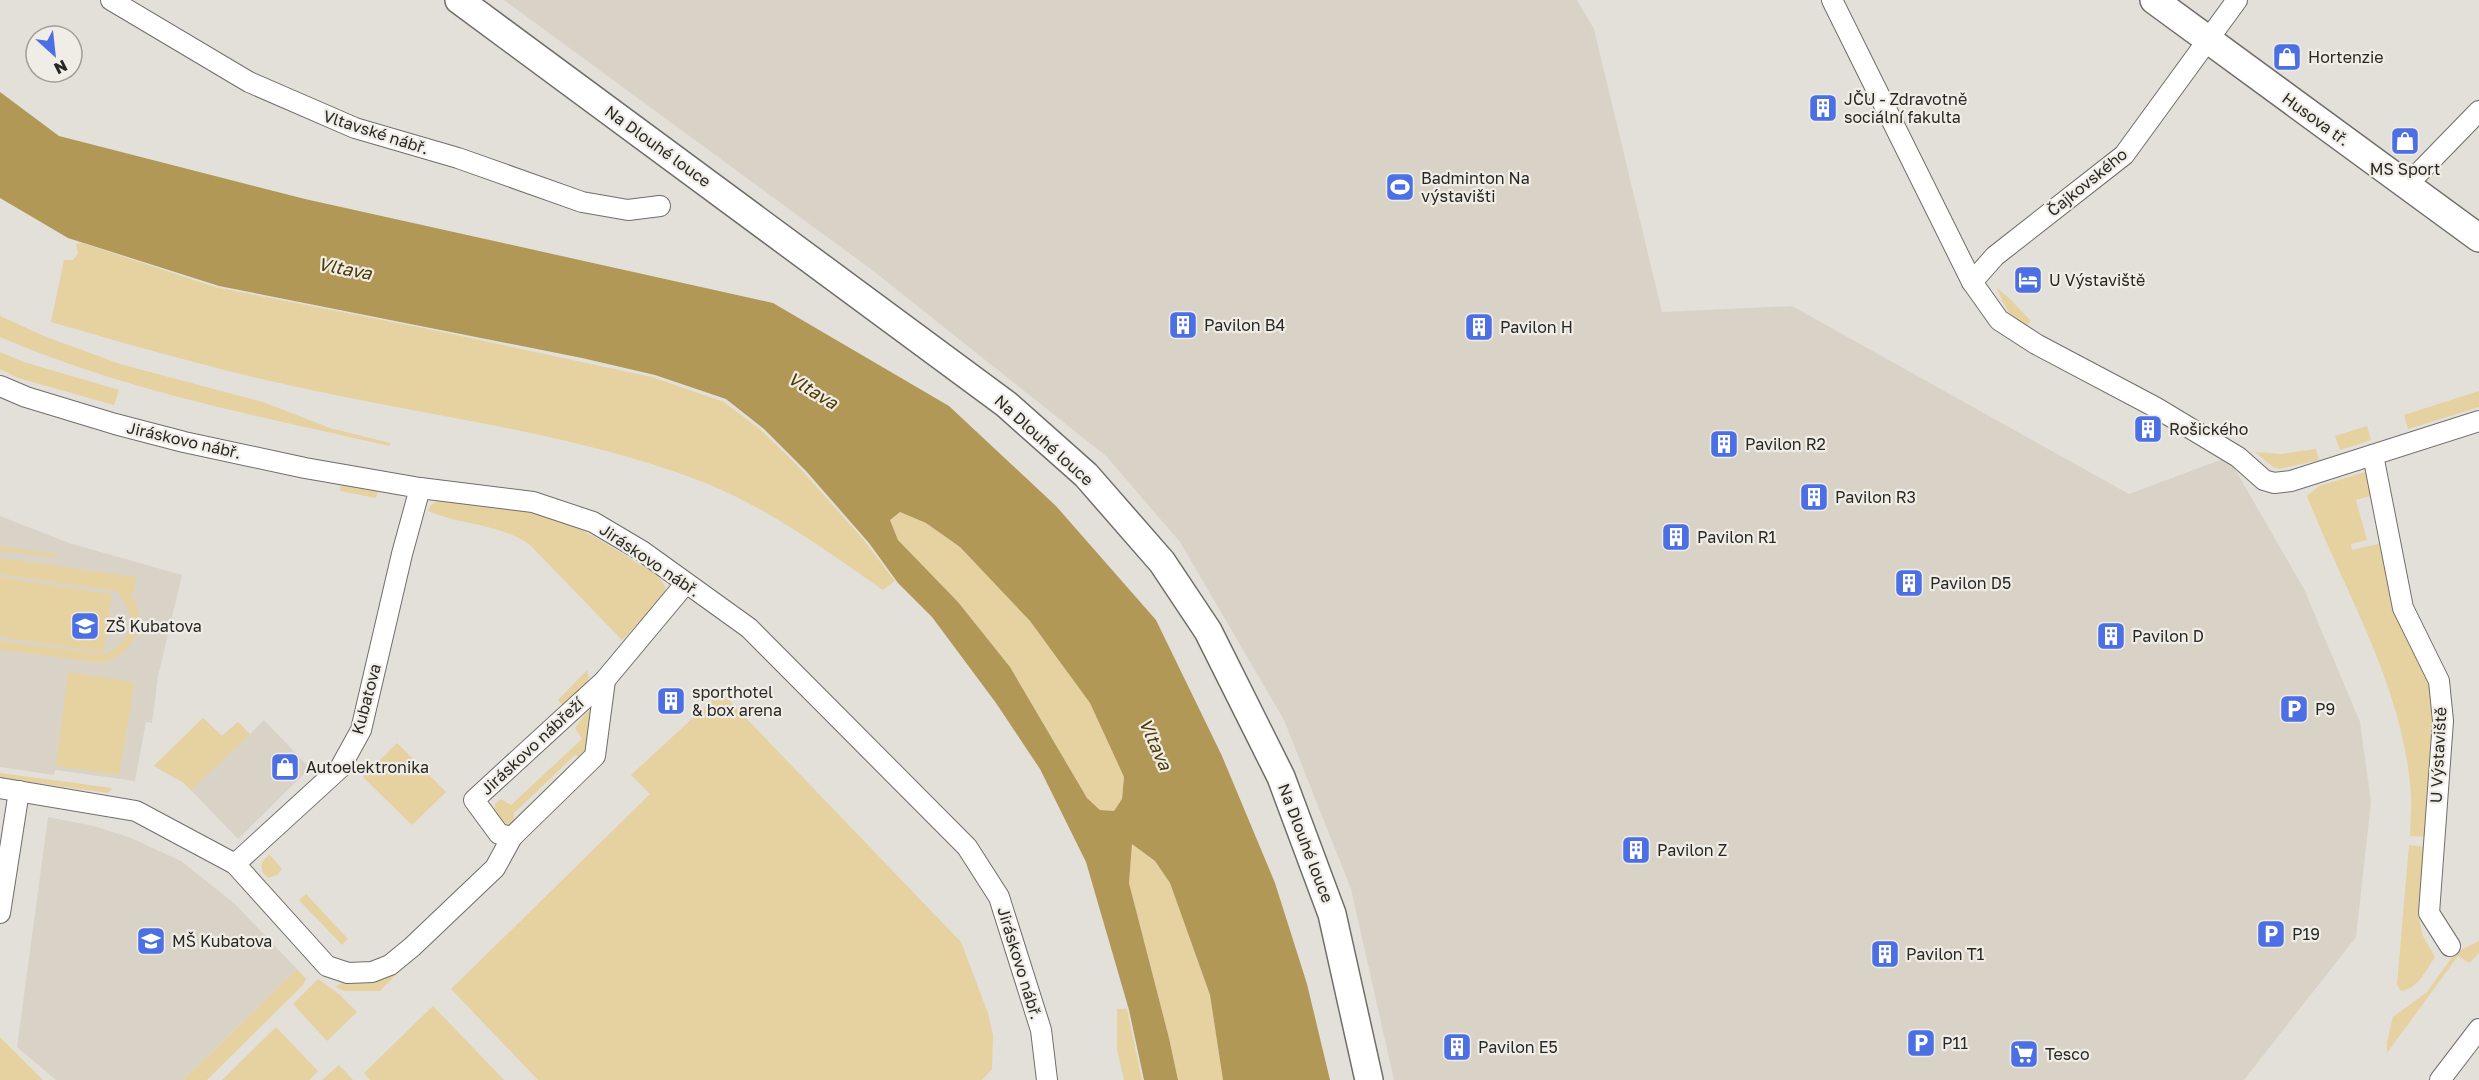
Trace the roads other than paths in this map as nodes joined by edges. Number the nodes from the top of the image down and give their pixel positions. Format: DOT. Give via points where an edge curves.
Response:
graph roads {
  1 [pos="111,0"];
  2 [pos="459,0"];
  3 [pos="1832,0"];
  4 [pos="2154,0"];
  5 [pos="2237,0"];
  6 [pos="2207,40"];
  7 [pos="2479,111"];
  8 [pos="2407,185"];
  9 [pos="660,206"];
  10 [pos="2479,238"];
  11 [pos="1972,282"];
  12 [pos="0,386"];
  13 [pos="2479,421"];
  14 [pos="2373,455"];
  15 [pos="420,488"];
  16 [pos="686,583"];
  17 [pos="605,680"];
  18 [pos="9,790"];
  19 [pos="512,837"];
  20 [pos="235,864"];
  21 [pos="0,913"];
  22 [pos="2450,946"];
  23 [pos="2479,1029"];
  24 [pos="1047,1080"];
  25 [pos="1370,1080"];
  26 [pos="2440,1080"];
  1 -- 9 [label="street, Vltavské nábř." via="249,82 355,128 582,201 628,210"];
  2 -- 25 [label="main road, Na Dlouhé louce" via="1006,404 1086,475 1162,562 1208,631 1281,777 1332,914"];
  3 -- 11 [label="street"];
  4 -- 6 [label="main road, Husova tř."];
  5 -- 6 [label="street, Čajkovského"];
  6 -- 8 [label="main road, Husova tř."];
  6 -- 11 [label="street, Čajkovského" via="2124,155 1995,256"];
  7 -- 8 [label="street"];
  8 -- 10 [label="main road, Husova tř."];
  11 -- 14 [label="street" via="1999,320 2238,457 2264,480 2291,481"];
  12 -- 15 [label="street, Jiráskovo nábř." via="184,442"];
  13 -- 14 [label="street"];
  14 -- 22 [label="street, U Výstaviště" via="2403,608 2439,681 2443,722 2429,913"];
  15 -- 16 [label="street, Jiráskovo nábř." via="533,502 570,513 634,545"];
  15 -- 20 [label="street, Kubatova" via="361,730 340,768"];
  16 -- 17 [label="street, Jiráskovo nábřeží"];
  16 -- 24 [label="street, Jiráskovo nábř." via="749,628 967,847 999,897 1041,1030"];
  17 -- 19 [label="street, Jiráskovo nábřeží" via="595,756"];
  17 -- 19 [label="street, Jiráskovo nábřeží" via="474,800 499,834"];
  18 -- 20 [label="street" via="136,811"];
  18 -- 21 [label="street"];
  19 -- 20 [label="street, Jiráskovo nábřeží" via="495,868 390,964 372,972 348,973 327,966"];
  23 -- 26 [label="street"];
}
